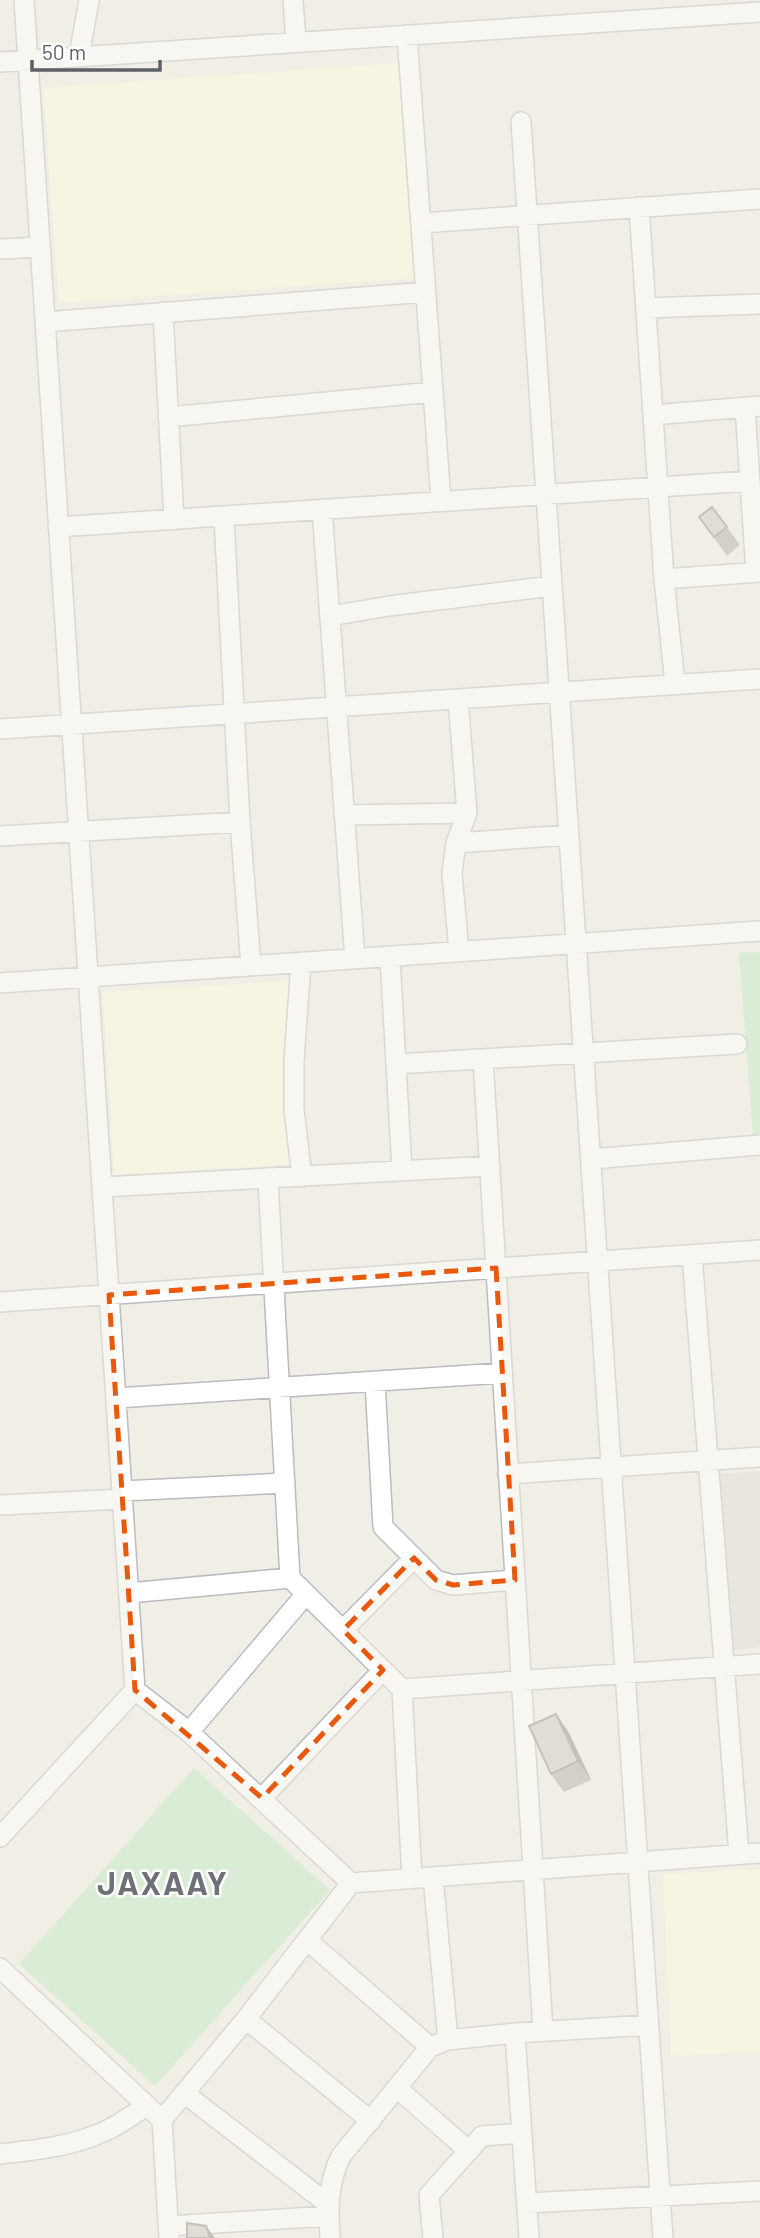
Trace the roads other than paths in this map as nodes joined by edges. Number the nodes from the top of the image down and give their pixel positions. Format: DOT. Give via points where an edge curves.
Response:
graph roads {
  1 [pos="24,0"];
  2 [pos="89,0"];
  3 [pos="293,0"];
  4 [pos="618,0"];
  5 [pos="760,12"];
  6 [pos="620,20"];
  7 [pos="407,35"];
  8 [pos="296,42"];
  9 [pos="79,56"];
  10 [pos="27,60"];
  11 [pos="0,62"];
  12 [pos="521,122"];
  13 [pos="760,199"];
  14 [pos="639,207"];
  15 [pos="527,215"];
  16 [pos="421,223"];
  17 [pos="40,247"];
  18 [pos="0,249"];
  19 [pos="426,292"];
  20 [pos="760,304"];
  21 [pos="646,308"];
  22 [pos="163,312"];
  23 [pos="45,322"];
  24 [pos="433,392"];
  25 [pos="752,406"];
  26 [pos="653,415"];
  27 [pos="168,417"];
  28 [pos="750,481"];
  29 [pos="658,487"];
  30 [pos="546,494"];
  31 [pos="442,501"];
  32 [pos="322,509"];
  33 [pos="224,518"];
  34 [pos="174,520"];
  35 [pos="58,527"];
  36 [pos="758,572"];
  37 [pos="664,579"];
  38 [pos="552,586"];
  39 [pos="330,616"];
  40 [pos="760,679"];
  41 [pos="675,684"];
  42 [pos="559,692"];
  43 [pos="458,699"];
  44 [pos="337,707"];
  45 [pos="235,713"];
  46 [pos="71,724"];
  47 [pos="0,729"];
  48 [pos="467,813"];
  49 [pos="344,815"];
  50 [pos="240,822"];
  51 [pos="78,831"];
  52 [pos="0,835"];
  53 [pos="569,835"];
  54 [pos="456,843"];
  55 [pos="760,931"];
  56 [pos="576,944"];
  57 [pos="459,952"];
  58 [pos="390,957"];
  59 [pos="355,959"];
  60 [pos="302,962"];
  61 [pos="251,966"];
  62 [pos="88,977"];
  63 [pos="0,983"];
  64 [pos="737,1044"];
  65 [pos="584,1053"];
  66 [pos="483,1059"];
  67 [pos="396,1064"];
  68 [pos="760,1145"];
  69 [pos="591,1159"];
  70 [pos="490,1166"];
  71 [pos="402,1171"];
  72 [pos="302,1177"];
  73 [pos="268,1180"];
  74 [pos="102,1186"];
  75 [pos="760,1250"];
  76 [pos="692,1255"];
  77 [pos="598,1261"];
  78 [pos="496,1268"];
  79 [pos="274,1283"];
  80 [pos="109,1295"];
  81 [pos="0,1302"];
  82 [pos="502,1373"];
  83 [pos="375,1382"];
  84 [pos="279,1388"];
  85 [pos="116,1398"];
  86 [pos="760,1457"];
  87 [pos="708,1460"];
  88 [pos="611,1467"];
  89 [pos="509,1474"];
  90 [pos="285,1483"];
  91 [pos="122,1495"];
  92 [pos="0,1505"];
  93 [pos="414,1558"];
  94 [pos="290,1578"];
  95 [pos="515,1580"];
  96 [pos="129,1592"];
  97 [pos="306,1594"];
  98 [pos="343,1630"];
  99 [pos="760,1664"];
  100 [pos="724,1666"];
  101 [pos="383,1670"];
  102 [pos="625,1673"];
  103 [pos="521,1680"];
  104 [pos="402,1689"];
  105 [pos="135,1690"];
  106 [pos="189,1732"];
  107 [pos="262,1798"];
  108 [pos="0,1837"];
  109 [pos="760,1853"];
  110 [pos="739,1854"];
  111 [pos="638,1862"];
  112 [pos="533,1870"];
  113 [pos="433,1877"];
  114 [pos="412,1879"];
  115 [pos="351,1883"];
  116 [pos="308,1941"];
  117 [pos="0,1968"];
  118 [pos="246,2019"];
  119 [pos="649,2025"];
  120 [pos="543,2031"];
  121 [pos="515,2033"];
  122 [pos="439,2044"];
  123 [pos="397,2088"];
  124 [pos="184,2093"];
  125 [pos="146,2106"];
  126 [pos="162,2120"];
  127 [pos="371,2121"];
  128 [pos="522,2133"];
  129 [pos="469,2151"];
  130 [pos="0,2154"];
  131 [pos="760,2191"];
  132 [pos="660,2196"];
  133 [pos="527,2203"];
  134 [pos="328,2210"];
  135 [pos="169,2232"];
  136 [pos="330,2238"];
  137 [pos="433,2238"];
  138 [pos="529,2238"];
  139 [pos="663,2238"];
  1 -- 10 [label="street"];
  2 -- 9 [label="street"];
  3 -- 8 [label="street"];
  4 -- 6 [label="street"];
  5 -- 6 [label="street"];
  6 -- 7 [label="street"];
  7 -- 8 [label="street"];
  7 -- 16 [label="street"];
  8 -- 9 [label="street"];
  9 -- 10 [label="street"];
  10 -- 11 [label="street"];
  10 -- 17 [label="street"];
  12 -- 15 [label="street"];
  13 -- 14 [label="street"];
  14 -- 15 [label="street"];
  14 -- 21 [label="street"];
  15 -- 16 [label="street"];
  15 -- 30 [label="street"];
  16 -- 19 [label="street"];
  17 -- 18 [label="street"];
  17 -- 23 [label="street"];
  19 -- 22 [label="street"];
  19 -- 24 [label="street"];
  20 -- 21 [label="street"];
  21 -- 26 [label="street"];
  22 -- 23 [label="street"];
  22 -- 27 [label="street"];
  23 -- 35 [label="street"];
  24 -- 27 [label="street"];
  24 -- 31 [label="street"];
  25 -- 26 [label="street"];
  25 -- 28 [label="street"];
  26 -- 29 [label="street"];
  27 -- 34 [label="street"];
  28 -- 29 [label="street"];
  28 -- 36 [label="street"];
  29 -- 30 [label="street"];
  29 -- 37 [label="street"];
  30 -- 31 [label="street"];
  30 -- 38 [label="street"];
  31 -- 32 [label="street"];
  32 -- 33 [label="street"];
  32 -- 39 [label="street"];
  33 -- 34 [label="street"];
  33 -- 45 [label="street"];
  34 -- 35 [label="street"];
  35 -- 46 [label="street"];
  36 -- 37 [label="street"];
  37 -- 41 [label="street"];
  38 -- 39 [label="street"];
  38 -- 42 [label="street"];
  39 -- 44 [label="street"];
  40 -- 41 [label="street"];
  41 -- 42 [label="street"];
  42 -- 43 [label="street"];
  42 -- 53 [label="street"];
  43 -- 44 [label="street"];
  43 -- 48 [label="street"];
  44 -- 45 [label="street"];
  44 -- 49 [label="street"];
  45 -- 46 [label="street"];
  45 -- 50 [label="street"];
  46 -- 47 [label="street"];
  46 -- 51 [label="street"];
  48 -- 49 [label="street"];
  48 -- 54 [label="street"];
  49 -- 59 [label="street"];
  50 -- 51 [label="street"];
  50 -- 61 [label="street"];
  51 -- 52 [label="street"];
  51 -- 62 [label="street"];
  53 -- 54 [label="street"];
  53 -- 56 [label="street"];
  54 -- 57 [label="street" via="452,873"];
  55 -- 56 [label="street"];
  56 -- 57 [label="street"];
  56 -- 65 [label="street"];
  57 -- 58 [label="street"];
  58 -- 59 [label="street"];
  58 -- 67 [label="street"];
  59 -- 60 [label="street"];
  60 -- 61 [label="street"];
  60 -- 72 [label="street" via="294,1060"];
  61 -- 62 [label="street"];
  62 -- 63 [label="street"];
  62 -- 74 [label="street"];
  64 -- 65 [label="street"];
  65 -- 66 [label="street"];
  65 -- 69 [label="street"];
  66 -- 67 [label="street"];
  66 -- 70 [label="street"];
  67 -- 71 [label="street"];
  68 -- 69 [label="street"];
  69 -- 77 [label="street"];
  70 -- 71 [label="street"];
  70 -- 78 [label="street"];
  71 -- 72 [label="street"];
  72 -- 73 [label="street"];
  73 -- 74 [label="street"];
  73 -- 79 [label="street"];
  74 -- 80 [label="street"];
  75 -- 76 [label="street"];
  76 -- 77 [label="street"];
  76 -- 87 [label="street"];
  77 -- 78 [label="street"];
  77 -- 88 [label="street"];
  78 -- 79 [label="street"];
  78 -- 82 [label="street"];
  79 -- 80 [label="street"];
  79 -- 84 [label="street"];
  80 -- 81 [label="street"];
  80 -- 85 [label="street"];
  82 -- 83 [label="street"];
  82 -- 89 [label="street"];
  83 -- 84 [label="street"];
  83 -- 93 [label="street" via="383,1527"];
  84 -- 85 [label="street"];
  84 -- 90 [label="street"];
  85 -- 91 [label="street"];
  86 -- 87 [label="street"];
  87 -- 88 [label="street"];
  87 -- 100 [label="street"];
  88 -- 89 [label="street"];
  88 -- 102 [label="street"];
  89 -- 95 [label="street"];
  90 -- 91 [label="street"];
  90 -- 94 [label="street"];
  91 -- 92 [label="street"];
  91 -- 96 [label="street"];
  93 -- 95 [label="street" via="436,1580 453,1585"];
  93 -- 98 [label="street"];
  94 -- 96 [label="street"];
  94 -- 97 [label="street"];
  95 -- 103 [label="street"];
  96 -- 105 [label="street"];
  97 -- 98 [label="street"];
  97 -- 106 [label="street"];
  98 -- 101 [label="street"];
  99 -- 100 [label="street"];
  100 -- 102 [label="street"];
  100 -- 110 [label="street"];
  101 -- 104 [label="street"];
  101 -- 107 [label="street"];
  102 -- 103 [label="street"];
  102 -- 111 [label="street"];
  103 -- 104 [label="street"];
  103 -- 112 [label="street"];
  104 -- 114 [label="street"];
  105 -- 106 [label="street"];
  105 -- 108 [label="street"];
  106 -- 107 [label="street"];
  107 -- 115 [label="street"];
  109 -- 110 [label="street"];
  110 -- 111 [label="street"];
  111 -- 112 [label="street"];
  111 -- 119 [label="street"];
  112 -- 113 [label="street"];
  112 -- 120 [label="street"];
  113 -- 114 [label="street"];
  113 -- 122 [label="street"];
  114 -- 115 [label="street"];
  115 -- 116 [label="street"];
  116 -- 118 [label="street"];
  116 -- 122 [label="street"];
  117 -- 125 [label="street"];
  118 -- 124 [label="street"];
  118 -- 127 [label="street"];
  119 -- 120 [label="street"];
  119 -- 132 [label="street"];
  120 -- 121 [label="street"];
  121 -- 122 [label="street"];
  121 -- 128 [label="street"];
  122 -- 123 [label="street"];
  123 -- 127 [label="street"];
  123 -- 129 [label="street"];
  124 -- 126 [label="street"];
  124 -- 134 [label="street"];
  125 -- 126 [label="street"];
  125 -- 130 [label="street" via="106,2131 78,2141"];
  126 -- 135 [label="street"];
  127 -- 134 [label="street" via="333,2171"];
  128 -- 129 [label="street" via="482,2136"];
  128 -- 133 [label="street"];
  129 -- 137 [label="street" via="429,2195"];
  131 -- 132 [label="street"];
  132 -- 133 [label="street"];
  132 -- 139 [label="street"];
  133 -- 138 [label="street"];
  134 -- 135 [label="street"];
  134 -- 136 [label="street"];
}
